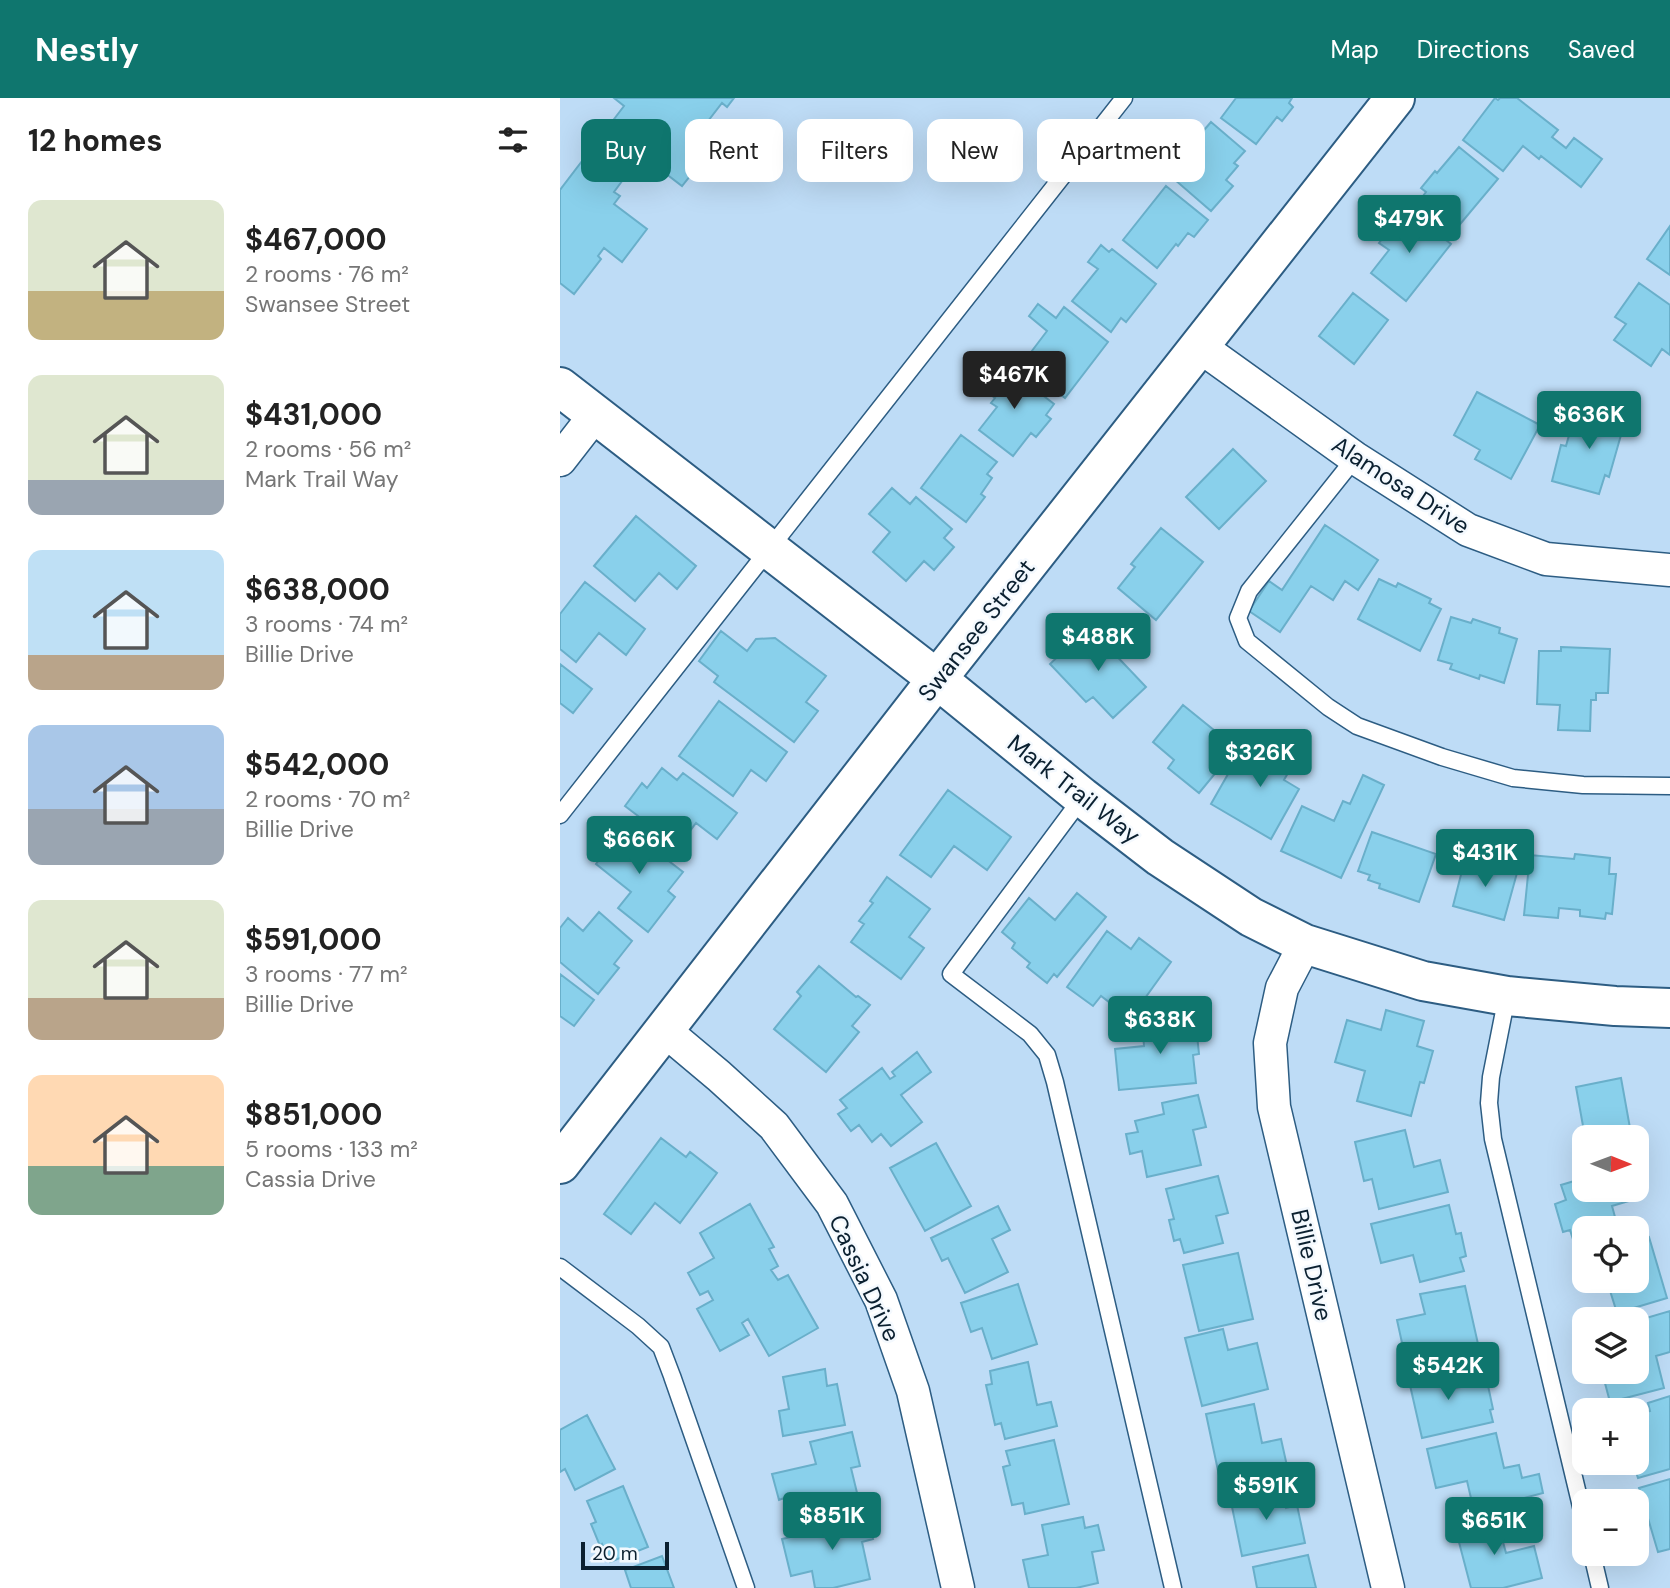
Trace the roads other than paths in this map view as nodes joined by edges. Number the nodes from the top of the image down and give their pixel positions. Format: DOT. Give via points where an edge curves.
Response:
graph roads {
  1 [pos="1124,98"];
  2 [pos="1395,98"];
  3 [pos="1199,346"];
  4 [pos="560,387"];
  5 [pos="595,415"];
  6 [pos="1355,458"];
  7 [pos="560,460"];
  8 [pos="769,549"];
  9 [pos="1670,570"];
  10 [pos="937,679"];
  11 [pos="1670,786"];
  12 [pos="1082,797"];
  13 [pos="560,815"];
  14 [pos="1305,944"];
  15 [pos="1507,996"];
  16 [pos="1670,1008"];
  17 [pos="663,1029"];
  18 [pos="560,1164"];
  19 [pos="560,1267"];
  20 [pos="1577,1489"];
  21 [pos="1595,1566"];
  22 [pos="746,1588"];
  23 [pos="958,1588"];
  24 [pos="1173,1588"];
  25 [pos="1388,1588"];
  26 [pos="1600,1588"];
  1 -- 8 [label="lane"];
  2 -- 3 [label="street, Swansee Street"];
  3 -- 6 [label="street, Alamosa Drive"];
  3 -- 10 [label="street, Swansee Street"];
  4 -- 5 [label="street, Mark Trail Way"];
  5 -- 7 [label="street"];
  5 -- 8 [label="street, Mark Trail Way"];
  6 -- 9 [label="street, Alamosa Drive" via="1468,530 1546,559"];
  6 -- 11 [label="lane" via="1249,591 1238,618 1247,641 1357,726 1442,757 1513,778"];
  8 -- 10 [label="street, Mark Trail Way"];
  8 -- 13 [label="lane"];
  10 -- 12 [label="street, Mark Trail Way"];
  10 -- 17 [label="street, Swansee Street"];
  12 -- 14 [label="street, Mark Trail Way" via="1160,857 1251,917"];
  12 -- 24 [label="lane" via="951,974 1030,1034 1047,1055"];
  14 -- 15 [label="street, Mark Trail Way" via="1423,981"];
  14 -- 25 [label="street, Billie Drive" via="1282,988 1270,1043 1274,1107"];
  15 -- 16 [label="street, Mark Trail Way"];
  15 -- 20 [label="lane" via="1490,1077 1493,1139"];
  17 -- 18 [label="street, Swansee Street"];
  17 -- 23 [label="street, Cassia Drive" via="774,1126 832,1204 881,1300 913,1391"];
  19 -- 22 [label="lane" via="661,1347"];
  21 -- 26 [label="lane"];
}
